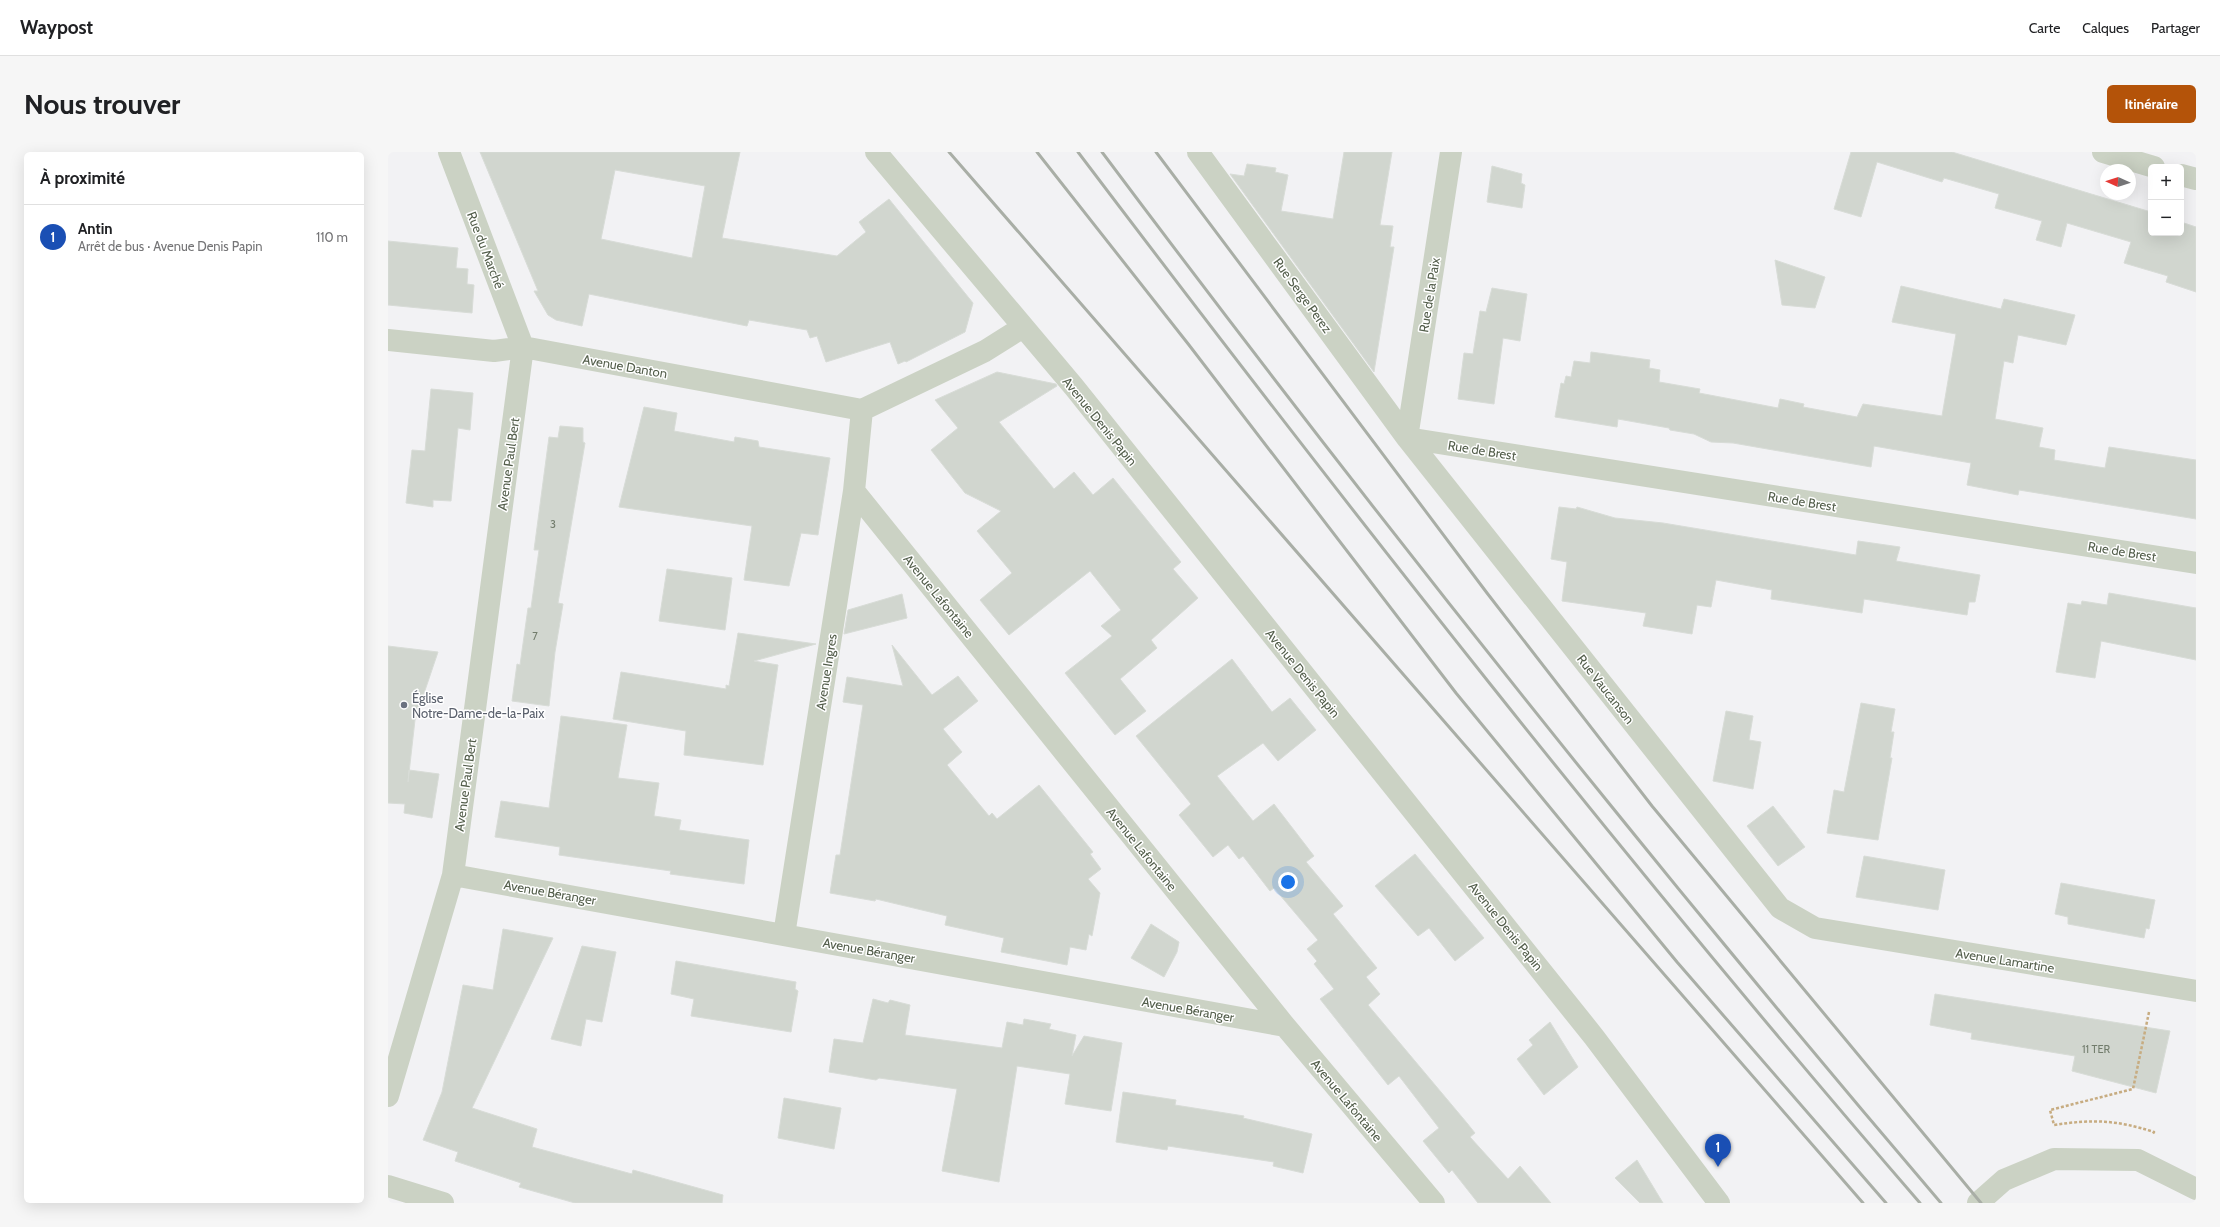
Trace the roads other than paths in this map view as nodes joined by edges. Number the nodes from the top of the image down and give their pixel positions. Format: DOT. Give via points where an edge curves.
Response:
graph roads {
  1 [pos="449,152"];
  2 [pos="876,152"];
  3 [pos="1198,152"];
  4 [pos="1451,152"];
  5 [pos="2103,152"];
  6 [pos="2148,165"];
  7 [pos="2184,176"];
  8 [pos="2196,179"];
  9 [pos="1023,327"];
  10 [pos="388,340"];
  11 [pos="523,347"];
  12 [pos="862,410"];
  13 [pos="1407,438"];
  14 [pos="854,491"];
  15 [pos="2196,563"];
  16 [pos="453,875"];
  17 [pos="1814,928"];
  18 [pos="784,935"];
  19 [pos="2196,991"];
  20 [pos="1285,1026"];
  21 [pos="388,1096"];
  22 [pos="388,1186"];
  23 [pos="2196,1189"];
  24 [pos="443,1203"];
  25 [pos="1434,1203"];
  26 [pos="1719,1203"];
  27 [pos="1978,1203"];
  1 -- 11 [label="street, Rue du Marché"];
  2 -- 9 [label="street, Avenue Denis Papin"];
  3 -- 13 [label="street, Rue Serge Perez"];
  4 -- 13 [label="street, Rue de la Paix"];
  5 -- 6 [label="street"];
  7 -- 8 [label="street"];
  9 -- 12 [label="street" via="984,351"];
  9 -- 26 [label="street, Avenue Denis Papin" via="1079,393 1589,1030"];
  10 -- 11 [label="street, Avenue Danton" via="494,351"];
  11 -- 12 [label="street, Avenue Danton"];
  11 -- 16 [label="street, Avenue Paul Bert"];
  12 -- 14 [label="street, Avenue Ingres"];
  13 -- 15 [label="street, Rue de Brest"];
  13 -- 17 [label="street, Rue Vaucanson" via="1780,908"];
  14 -- 18 [label="street, Avenue Ingres"];
  14 -- 20 [label="street, Avenue Lafontaine"];
  16 -- 18 [label="street, Avenue Béranger"];
  16 -- 21 [label="street, Avenue Paul Bert"];
  17 -- 19 [label="street, Avenue Lamartine"];
  18 -- 20 [label="street, Avenue Béranger"];
  20 -- 25 [label="street, Avenue Lafontaine"];
  22 -- 24 [label="street"];
  23 -- 27 [label="street" via="2138,1160 2054,1160 2004,1180"];
}
